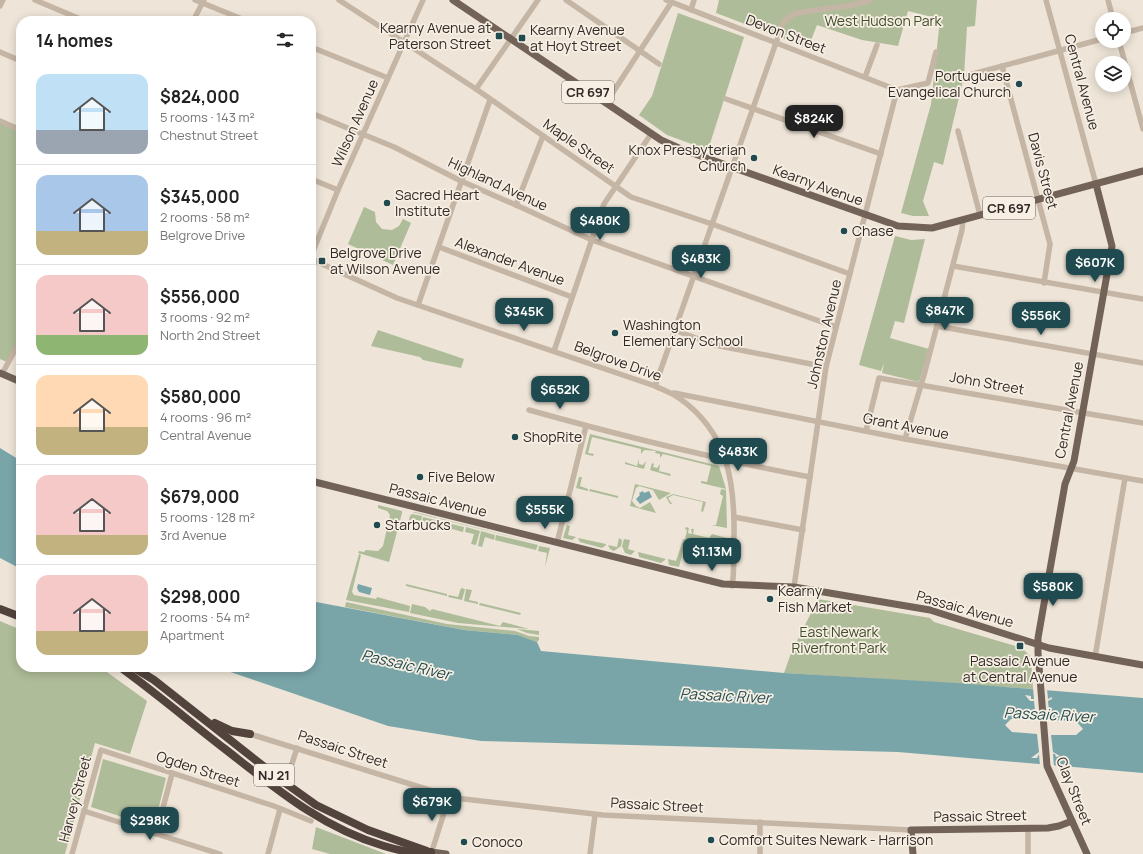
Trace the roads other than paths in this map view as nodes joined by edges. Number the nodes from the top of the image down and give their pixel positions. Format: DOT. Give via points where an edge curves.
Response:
graph roads {
  1 [pos="2,0"];
  2 [pos="35,0"];
  3 [pos="195,0"];
  4 [pos="339,0"];
  5 [pos="423,0"];
  6 [pos="453,0"];
  7 [pos="538,0"];
  8 [pos="566,0"];
  9 [pos="694,0"];
  10 [pos="870,0"];
  11 [pos="1046,0"];
  12 [pos="1108,0"];
  13 [pos="669,1"];
  14 [pos="204,2"];
  15 [pos="0,6"];
  16 [pos="691,10"];
  17 [pos="1111,12"];
  18 [pos="73,16"];
  19 [pos="197,16"];
  20 [pos="235,16"];
  21 [pos="1143,28"];
  22 [pos="1131,31"];
  23 [pos="512,40"];
  24 [pos="1095,41"];
  25 [pos="404,42"];
  26 [pos="775,43"];
  27 [pos="877,45"];
  28 [pos="1121,48"];
  29 [pos="316,49"];
  30 [pos="1060,50"];
  31 [pos="640,51"];
  32 [pos="0,52"];
  33 [pos="936,52"];
  34 [pos="16,59"];
  35 [pos="660,64"];
  36 [pos="1002,66"];
  37 [pos="969,75"];
  38 [pos="865,77"];
  39 [pos="388,78"];
  40 [pos="476,89"];
  41 [pos="897,90"];
  42 [pos="726,99"];
  43 [pos="490,100"];
  44 [pos="606,103"];
  45 [pos="752,108"];
  46 [pos="316,115"];
  47 [pos="0,121"];
  48 [pos="16,128"];
  49 [pos="1143,129"];
  50 [pos="958,130"];
  51 [pos="363,134"];
  52 [pos="651,134"];
  53 [pos="542,136"];
  54 [pos="881,154"];
  55 [pos="731,167"];
  56 [pos="1143,171"];
  57 [pos="316,181"];
  58 [pos="461,182"];
  59 [pos="1096,184"];
  60 [pos="615,186"];
  61 [pos="338,190"];
  62 [pos="1038,200"];
  63 [pos="516,205"];
  64 [pos="865,215"];
  65 [pos="980,215"];
  66 [pos="962,220"];
  67 [pos="712,224"];
  68 [pos="592,240"];
  69 [pos="316,244"];
  70 [pos="439,247"];
  71 [pos="316,261"];
  72 [pos="953,266"];
  73 [pos="850,274"];
  74 [pos="693,276"];
  75 [pos="1044,282"];
  76 [pos="1103,293"];
  77 [pos="572,297"];
  78 [pos="1143,300"];
  79 [pos="418,305"];
  80 [pos="937,326"];
  81 [pos="836,327"];
  82 [pos="674,330"];
  83 [pos="16,348"];
  84 [pos="554,351"];
  85 [pos="1093,354"];
  86 [pos="1143,363"];
  87 [pos="826,367"];
  88 [pos="1,373"];
  89 [pos="16,380"];
  90 [pos="922,384"];
  91 [pos="655,386"];
  92 [pos="666,391"];
  93 [pos="529,410"];
  94 [pos="1082,412"];
  95 [pos="818,422"];
  96 [pos="1143,423"];
  97 [pos="586,426"];
  98 [pos="866,431"];
  99 [pos="905,438"];
  100 [pos="726,461"];
  101 [pos="1071,468"];
  102 [pos="810,477"];
  103 [pos="1125,478"];
  104 [pos="1143,481"];
  105 [pos="316,482"];
  106 [pos="734,517"];
  107 [pos="803,530"];
  108 [pos="557,543"];
  109 [pos="732,586"];
  110 [pos="794,587"];
  111 [pos="0,609"];
  112 [pos="16,616"];
  113 [pos="1038,645"];
  114 [pos="1095,657"];
  115 [pos="1143,665"];
  116 [pos="126,672"];
  117 [pos="140,672"];
  118 [pos="1040,688"];
  119 [pos="189,707"];
  120 [pos="250,734"];
  121 [pos="297,748"];
  122 [pos="100,750"];
  123 [pos="172,774"];
  124 [pos="289,774"];
  125 [pos="449,796"];
  126 [pos="280,809"];
  127 [pos="84,811"];
  128 [pos="594,815"];
  129 [pos="311,821"];
  130 [pos="1072,821"];
  131 [pos="760,822"];
  132 [pos="1028,828"];
  133 [pos="912,830"];
  134 [pos="156,834"];
  135 [pos="431,853"];
  136 [pos="72,854"];
  137 [pos="220,854"];
  138 [pos="268,854"];
  139 [pos="446,854"];
  140 [pos="590,854"];
  141 [pos="760,854"];
  142 [pos="912,854"];
  143 [pos="1028,854"];
  144 [pos="1087,854"];
  1 -- 15 [label="street"];
  2 -- 18 [label="street"];
  3 -- 14 [label="street"];
  4 -- 25 [label="street, Maple Street"];
  5 -- 25 [label="street, Wilson Avenue"];
  6 -- 23 [label="main road, Kearny Avenue / CR 697"];
  7 -- 23 [label="street"];
  8 -- 31 [label="street"];
  9 -- 16 [label="street"];
  10 -- 26 [label="street" via="794,14 783,23"];
  11 -- 30 [label="street, Central Avenue"];
  12 -- 17 [label="street"];
  13 -- 16 [label="street, Devon Street"];
  13 -- 31 [label="street"];
  14 -- 19 [label="street"];
  14 -- 20 [label="street"];
  16 -- 26 [label="street, Devon Street"];
  21 -- 22 [label="street"];
  23 -- 40 [label="street"];
  23 -- 44 [label="main road, Kearny Avenue / CR 697"];
  24 -- 30 [label="street"];
  25 -- 39 [label="street, Wilson Avenue"];
  25 -- 40 [label="street, Maple Street"];
  26 -- 38 [label="street, Devon Street"];
  26 -- 45 [label="street"];
  27 -- 38 [label="street"];
  28 -- 49 [label="street"];
  29 -- 39 [label="street"];
  30 -- 36 [label="street"];
  30 -- 59 [label="street, Central Avenue"];
  31 -- 35 [label="street"];
  31 -- 44 [label="street"];
  32 -- 34 [label="street"];
  33 -- 41 [label="street" via="928,83"];
  36 -- 37 [label="street"];
  36 -- 62 [label="street, Davis Street"];
  38 -- 41 [label="street, Devon Street"];
  39 -- 51 [label="street, Wilson Avenue"];
  40 -- 43 [label="street, Maple Street"];
  41 -- 54 [label="street, Johnston Avenue"];
  42 -- 45 [label="street"];
  43 -- 53 [label="street, Maple Street"];
  43 -- 58 [label="street"];
  44 -- 52 [label="main road, Kearny Avenue / CR 697"];
  45 -- 54 [label="street"];
  45 -- 55 [label="street"];
  46 -- 51 [label="street, Highland Avenue"];
  47 -- 48 [label="street"];
  50 -- 65 [label="street"];
  51 -- 58 [label="street, Highland Avenue" via="415,157"];
  51 -- 61 [label="street, Wilson Avenue"];
  52 -- 55 [label="main road, Kearny Avenue / CR 697" via="681,149"];
  52 -- 60 [label="street"];
  53 -- 60 [label="street, Maple Street"];
  53 -- 63 [label="street"];
  54 -- 64 [label="street, Johnston Avenue"];
  55 -- 64 [label="main road, Kearny Avenue / CR 697"];
  55 -- 67 [label="street"];
  56 -- 59 [label="main road, CR 697"];
  57 -- 61 [label="street"];
  58 -- 63 [label="street, Highland Avenue"];
  58 -- 70 [label="street"];
  59 -- 62 [label="main road, CR 697"];
  59 -- 76 [label="main road, Central Avenue" via="1112,241"];
  60 -- 67 [label="street, Maple Street" via="630,197"];
  60 -- 68 [label="street" via="604,204"];
  61 -- 69 [label="street, Wilson Avenue"];
  62 -- 65 [label="main road, CR 697"];
  62 -- 75 [label="street, Davis Street" via="1050,244"];
  63 -- 68 [label="street, Highland Avenue"];
  64 -- 66 [label="main road, Kearny Avenue / CR 697" via="921,229"];
  64 -- 73 [label="street, Johnston Avenue"];
  65 -- 66 [label="main road, CR 697"];
  66 -- 72 [label="street"];
  67 -- 73 [label="street, Maple Street"];
  67 -- 74 [label="street"];
  68 -- 74 [label="street, Highland Avenue"];
  68 -- 77 [label="street"];
  70 -- 77 [label="street, Alexander Avenue"];
  70 -- 79 [label="street"];
  71 -- 79 [label="street, Belgrove Drive"];
  72 -- 75 [label="street"];
  72 -- 80 [label="street"];
  73 -- 81 [label="street, Johnston Avenue"];
  74 -- 81 [label="street, Highland Avenue"];
  74 -- 82 [label="street"];
  75 -- 76 [label="street"];
  76 -- 78 [label="street"];
  76 -- 85 [label="main road, Central Avenue"];
  77 -- 84 [label="street"];
  79 -- 84 [label="street, Belgrove Drive"];
  80 -- 85 [label="street"];
  80 -- 90 [label="street"];
  81 -- 87 [label="street, Johnston Avenue"];
  82 -- 87 [label="street" via="715,345"];
  82 -- 91 [label="street"];
  83 -- 88 [label="street"];
  84 -- 91 [label="street, Belgrove Drive"];
  85 -- 86 [label="street"];
  85 -- 94 [label="main road, Central Avenue"];
  87 -- 95 [label="street, Johnston Avenue"];
  88 -- 89 [label="main road"];
  90 -- 94 [label="street, John Street"];
  90 -- 98 [label="street, John Street" via="880,378"];
  90 -- 99 [label="street"];
  91 -- 92 [label="street, Belgrove Drive"];
  92 -- 95 [label="street, Grant Avenue"];
  92 -- 100 [label="street, Belgrove Drive" via="698,414 717,440"];
  93 -- 97 [label="street"];
  94 -- 96 [label="street, John Street"];
  94 -- 101 [label="main road, Central Avenue"];
  95 -- 98 [label="street, Grant Avenue"];
  95 -- 102 [label="street, Johnston Avenue"];
  97 -- 100 [label="street"];
  97 -- 108 [label="street"];
  98 -- 99 [label="street, Grant Avenue"];
  99 -- 101 [label="street, Grant Avenue"];
  100 -- 102 [label="street"];
  100 -- 106 [label="street, Belgrove Drive" via="731,480"];
  101 -- 103 [label="street, Grant Avenue"];
  101 -- 113 [label="main road, Central Avenue" via="1065,484 1055,535"];
  102 -- 107 [label="street, Johnston Avenue"];
  103 -- 104 [label="street, Grant Avenue"];
  103 -- 114 [label="street"];
  105 -- 108 [label="main road, Passaic Avenue"];
  106 -- 107 [label="street"];
  106 -- 109 [label="street, Belgrove Drive"];
  107 -- 110 [label="street, Johnston Avenue"];
  108 -- 109 [label="main road, Passaic Avenue"];
  109 -- 110 [label="main road, Passaic Avenue"];
  110 -- 113 [label="main road, Passaic Avenue" via="930,610"];
  111 -- 112 [label="highway"];
  113 -- 114 [label="main road, Passaic Avenue"];
  113 -- 118 [label="main road, Central Avenue"];
  114 -- 115 [label="main road, Passaic Avenue"];
  116 -- 135 [label="highway, NJ 21" via="280,793 312,814 379,845 411,852"];
  117 -- 119 [label="highway, NJ 21"];
  118 -- 130 [label="main road, Clay Street" via="1048,766"];
  119 -- 120 [label="highway" via="225,729"];
  119 -- 135 [label="highway, NJ 21" via="316,805 368,830"];
  120 -- 121 [label="street, Passaic Street"];
  121 -- 124 [label="street"];
  121 -- 125 [label="street, Passaic Street"];
  122 -- 123 [label="street, Ogden Street"];
  122 -- 127 [label="street, Harvey Street"];
  123 -- 126 [label="street, Ogden Street"];
  123 -- 134 [label="street"];
  125 -- 128 [label="street, Passaic Street"];
  125 -- 135 [label="street"];
  126 -- 129 [label="street, Ogden Street"];
  126 -- 138 [label="street"];
  127 -- 134 [label="street"];
  127 -- 136 [label="street, Harvey Street"];
  128 -- 131 [label="street, Passaic Street"];
  128 -- 140 [label="street"];
  130 -- 132 [label="main road, Passaic Street" via="1055,827"];
  130 -- 144 [label="main road, Clay Street"];
  131 -- 133 [label="street, Passaic Street"];
  131 -- 141 [label="street"];
  132 -- 133 [label="main road, Passaic Street"];
  132 -- 143 [label="street"];
  133 -- 142 [label="main road"];
  134 -- 137 [label="street"];
  135 -- 139 [label="main road, NJ 21"];
}
